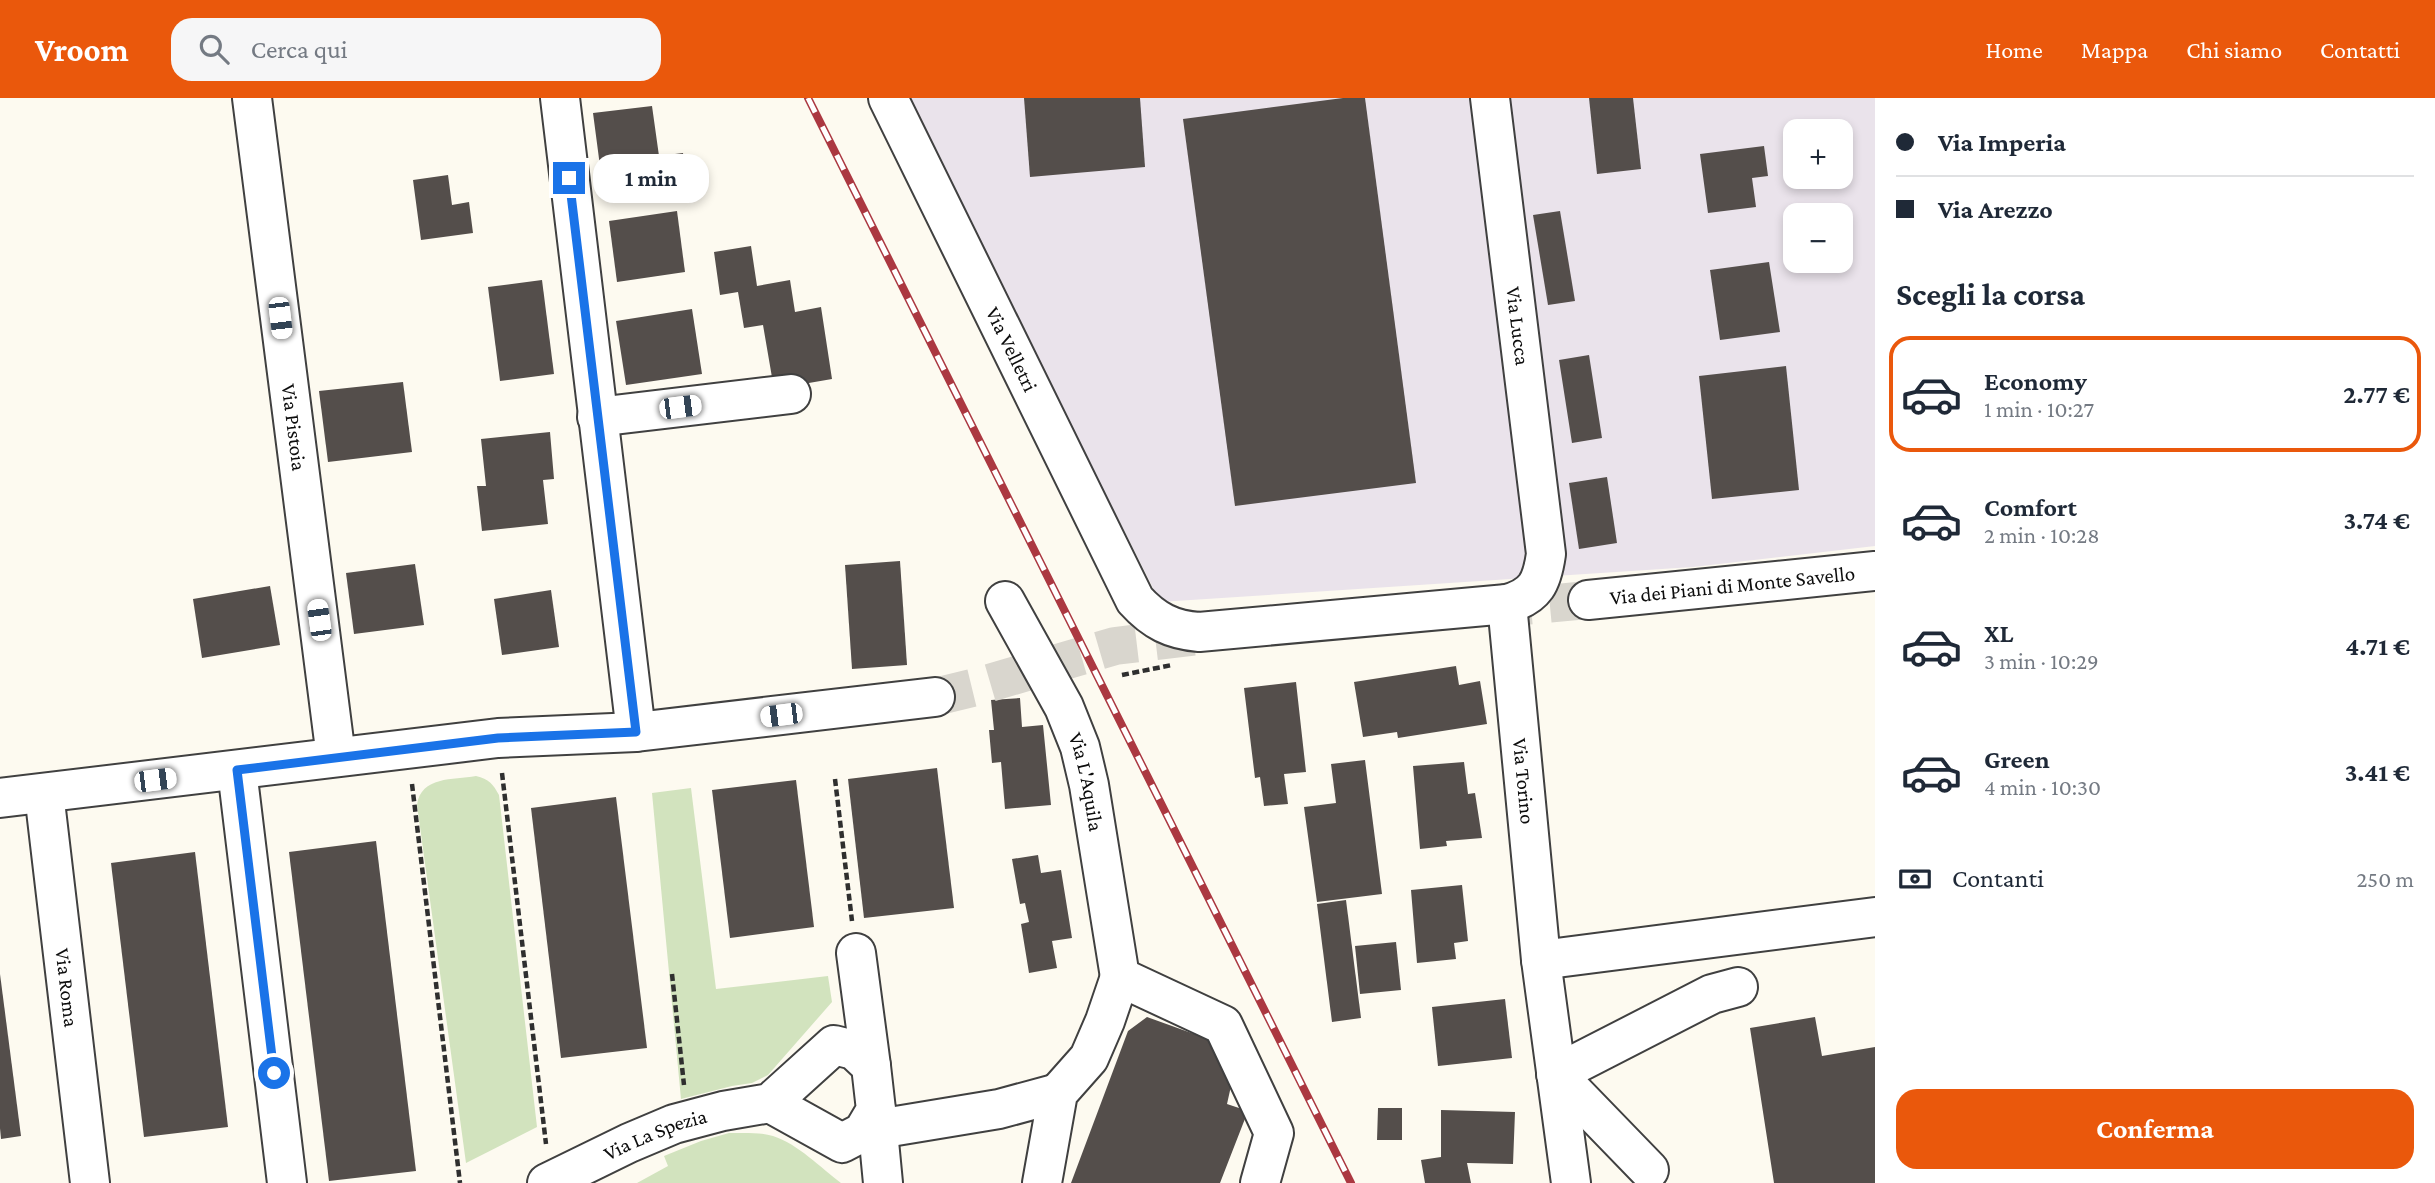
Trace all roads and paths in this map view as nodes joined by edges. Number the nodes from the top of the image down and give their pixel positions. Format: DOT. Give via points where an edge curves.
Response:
graph roads {
  1 [pos="252,98"];
  2 [pos="560,98"];
  3 [pos="888,98"];
  4 [pos="1490,98"];
  5 [pos="791,394"];
  6 [pos="597,417"];
  7 [pos="1875,571"];
  8 [pos="1588,600"];
  9 [pos="1005,601"];
  10 [pos="1507,604"];
  11 [pos="1173,665"];
  12 [pos="1122,675"];
  13 [pos="935,697"];
  14 [pos="636,732"];
  15 [pos="498,738"];
  16 [pos="408,748"];
  17 [pos="336,757"];
  18 [pos="237,770"];
  19 [pos="835,779"];
  20 [pos="44,793"];
  21 [pos="0,798"];
  22 [pos="1875,917"];
  23 [pos="856,953"];
  24 [pos="1541,960"];
  25 [pos="672,974"];
  26 [pos="1120,977"];
  27 [pos="1738,987"];
  28 [pos="862,1003"];
  29 [pos="834,1045"];
  30 [pos="871,1066"];
  31 [pos="1556,1074"];
  32 [pos="1059,1093"];
  33 [pos="770,1103"];
  34 [pos="877,1119"];
  35 [pos="688,1120"];
  36 [pos="842,1143"];
  37 [pos="1649,1170"];
  38 [pos="882,1178"];
  39 [pos="549,1182"];
  40 [pos="90,1183"];
  41 [pos="287,1183"];
  42 [pos="460,1183"];
  43 [pos="1042,1183"];
  44 [pos="1260,1183"];
  45 [pos="1571,1183"];
  1 -- 17 [label="street, Via Pistoia"];
  2 -- 6 [label="street"];
  3 -- 10 [label="street, Via Velletri" via="1135,600 1148,614 1181,631 1199,632"];
  4 -- 10 [label="street, Via Lucca" via="1546,554 1544,573 1534,592"];
  5 -- 6 [label="street"];
  6 -- 14 [label="street"];
  7 -- 8 [label="street, Via dei Piani di Monte Savello"];
  9 -- 26 [label="street, Via L'Aquila" via="1064,707 1080,747"];
  10 -- 24 [label="street, Via Torino"];
  11 -- 12 [label="path"];
  13 -- 14 [label="street"];
  14 -- 15 [label="street"];
  15 -- 16 [label="street"];
  15 -- 39 [label="path"];
  16 -- 17 [label="street"];
  16 -- 42 [label="path"];
  17 -- 18 [label="street"];
  18 -- 20 [label="street"];
  18 -- 41 [label="street"];
  19 -- 23 [label="path"];
  20 -- 21 [label="street"];
  20 -- 40 [label="street, Via Roma"];
  22 -- 24 [label="street"];
  23 -- 28 [label="street"];
  24 -- 31 [label="street, Via Torino"];
  25 -- 35 [label="path"];
  26 -- 32 [label="street, Via L'Aquila" via="1089,1058"];
  26 -- 44 [label="street" via="1223,1025 1274,1133"];
  27 -- 31 [label="street" via="1712,993"];
  28 -- 29 [label="street"];
  28 -- 30 [label="street"];
  29 -- 30 [label="street" via="854,1050"];
  29 -- 33 [label="street"];
  30 -- 34 [label="street"];
  31 -- 37 [label="street"];
  31 -- 45 [label="street, Via Torino"];
  32 -- 34 [label="street" via="999,1110"];
  32 -- 43 [label="street, Via L'Aquila"];
  33 -- 35 [label="street, Via La Spezia"];
  33 -- 36 [label="street"];
  34 -- 36 [label="street"];
  34 -- 38 [label="street"];
  35 -- 39 [label="street, Via La Spezia"];
  36 -- 38 [label="street"];
}
